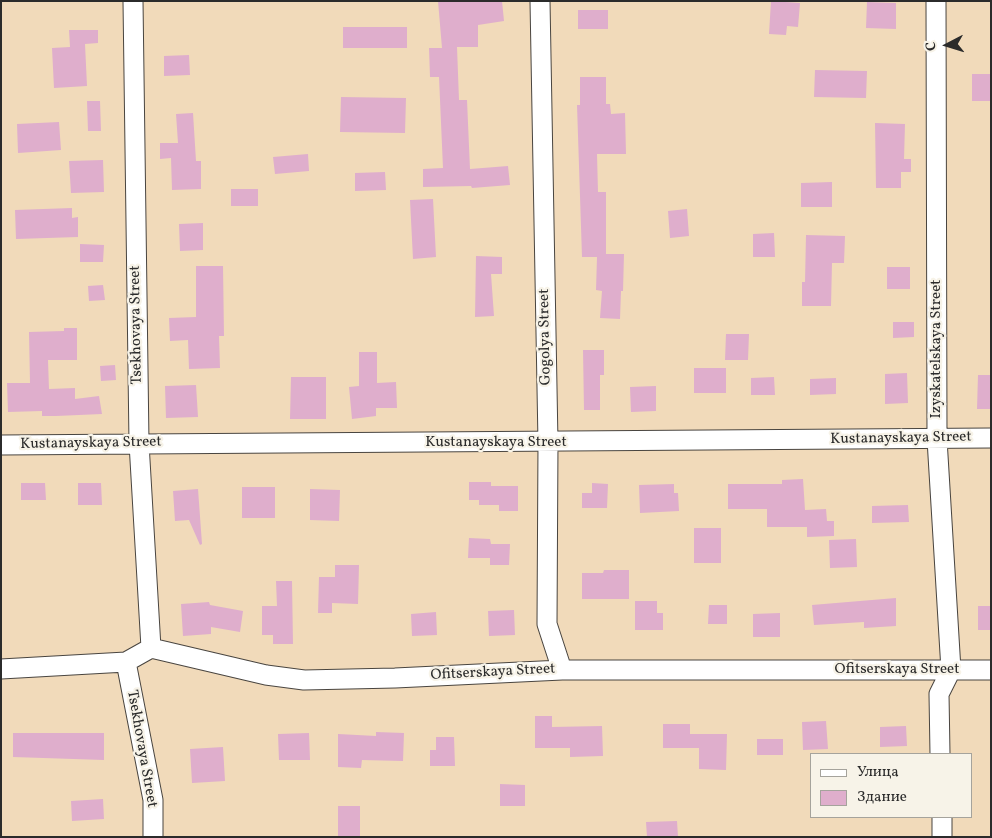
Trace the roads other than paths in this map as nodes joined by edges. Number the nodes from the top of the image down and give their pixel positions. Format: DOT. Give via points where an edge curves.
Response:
graph roads {
  1 [pos="133,1"];
  2 [pos="540,1"];
  3 [pos="936,1"];
  4 [pos="991,438"];
  5 [pos="937,439"];
  6 [pos="139,443"];
  7 [pos="548,443"];
  8 [pos="1,445"];
  9 [pos="151,648"];
  10 [pos="126,662"];
  11 [pos="1,670"];
  12 [pos="562,670"];
  13 [pos="951,670"];
  14 [pos="991,670"];
  15 [pos="940,753"];
  16 [pos="942,818"];
  17 [pos="152,837"];
  18 [pos="942,837"];
  1 -- 6 [label="street, Tsekhovaya Street"];
  2 -- 7 [label="street, Gogolya Street"];
  3 -- 5 [label="street, Izyskatelskaya Street"];
  4 -- 5 [label="street, Kustanayskaya Street"];
  5 -- 7 [label="street, Kustanayskaya Street"];
  5 -- 13 [label="street, Izyskatelskaya Street"];
  6 -- 7 [label="street, Kustanayskaya Street"];
  6 -- 8 [label="street, Kustanayskaya Street"];
  6 -- 9 [label="street, Tsekhovaya Street"];
  7 -- 12 [label="street, Gogolya Street" via="547,624"];
  9 -- 10 [label="street"];
  9 -- 12 [label="street, Ofitserskaya Street" via="266,675 304,680"];
  10 -- 11 [label="street"];
  10 -- 17 [label="street, Tsekhovaya Street" via="153,800"];
  12 -- 13 [label="street, Ofitserskaya Street"];
  13 -- 14 [label="street, Ofitserskaya Street"];
  13 -- 15 [label="street" via="939,694"];
  16 -- 18 [label="street"];
}
